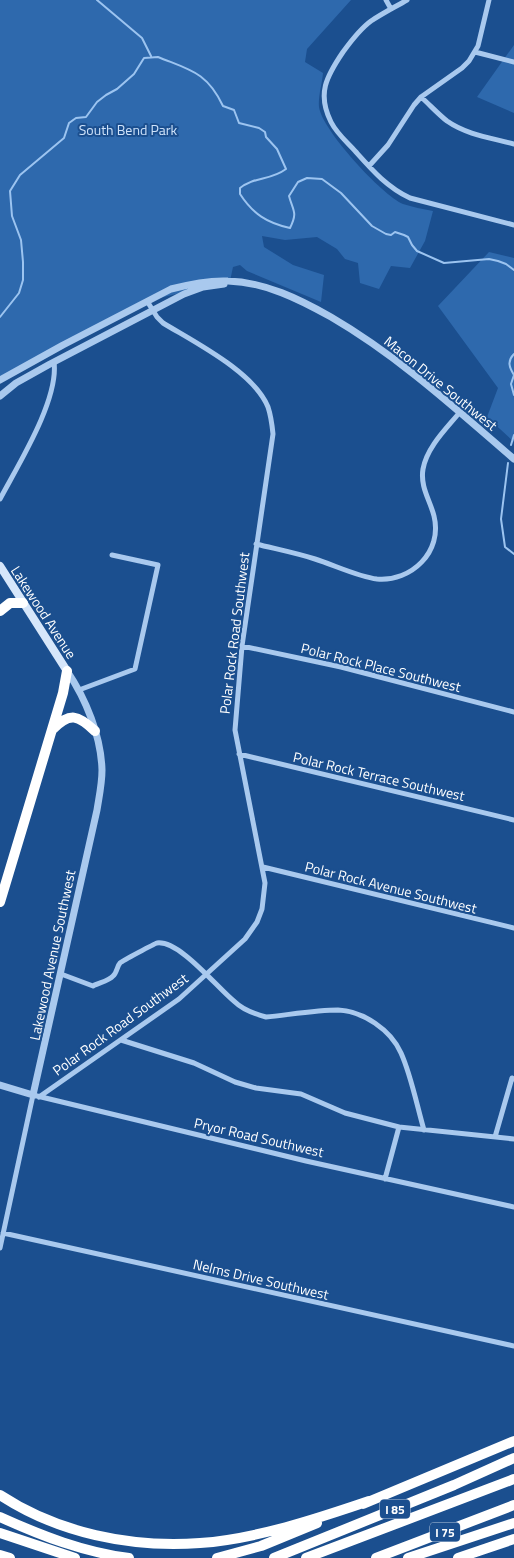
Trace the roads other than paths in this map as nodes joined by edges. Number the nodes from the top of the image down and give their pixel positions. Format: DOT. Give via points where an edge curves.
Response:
graph roads {
  1 [pos="386,0"];
  2 [pos="407,0"];
  3 [pos="489,0"];
  4 [pos="391,9"];
  5 [pos="475,52"];
  6 [pos="514,62"];
  7 [pos="422,97"];
  8 [pos="514,144"];
  9 [pos="369,166"];
  10 [pos="514,225"];
  11 [pos="240,283"];
  12 [pos="147,301"];
  13 [pos="152,310"];
  14 [pos="54,362"];
  15 [pos="0,380"];
  16 [pos="0,396"];
  17 [pos="460,412"];
  18 [pos="514,459"];
  19 [pos="0,499"];
  20 [pos="256,544"];
  21 [pos="112,555"];
  22 [pos="0,566"];
  23 [pos="23,603"];
  24 [pos="0,610"];
  25 [pos="242,646"];
  26 [pos="67,671"];
  27 [pos="79,690"];
  28 [pos="514,712"];
  29 [pos="52,730"];
  30 [pos="94,731"];
  31 [pos="239,754"];
  32 [pos="514,820"];
  33 [pos="263,868"];
  34 [pos="0,902"];
  35 [pos="514,928"];
  36 [pos="61,974"];
  37 [pos="206,974"];
  38 [pos="121,1040"];
  39 [pos="513,1078"];
  40 [pos="0,1085"];
  41 [pos="36,1096"];
  42 [pos="399,1127"];
  43 [pos="424,1130"];
  44 [pos="495,1137"];
  45 [pos="514,1139"];
  46 [pos="385,1178"];
  47 [pos="514,1207"];
  48 [pos="3,1233"];
  49 [pos="0,1248"];
  50 [pos="514,1346"];
  51 [pos="514,1441"];
  52 [pos="514,1458"];
  53 [pos="514,1479"];
  54 [pos="0,1495"];
  55 [pos="369,1501"];
  56 [pos="514,1505"];
  57 [pos="0,1517"];
  58 [pos="514,1523"];
  59 [pos="0,1533"];
  60 [pos="514,1541"];
  61 [pos="0,1555"];
  62 [pos="10,1558"];
  63 [pos="75,1558"];
  64 [pos="129,1558"];
  65 [pos="217,1558"];
  66 [pos="274,1558"];
  67 [pos="306,1558"];
  68 [pos="376,1558"];
  69 [pos="408,1558"];
  70 [pos="458,1558"];
  1 -- 4 [label="street"];
  2 -- 4 [label="street"];
  3 -- 5 [label="street"];
  4 -- 9 [label="street" via="352,39 330,70 324,89 325,107 332,124"];
  5 -- 6 [label="street"];
  5 -- 7 [label="street" via="462,68"];
  7 -- 8 [label="street" via="457,127"];
  7 -- 9 [label="street" via="388,146"];
  9 -- 10 [label="street" via="387,184 410,198"];
  11 -- 12 [label="street, Macon Drive Southwest" via="214,281 189,284"];
  11 -- 13 [label="street, Macon Drive Southwest" via="203,287"];
  11 -- 17 [label="street, Macon Drive Southwest" via="288,295 352,330 402,364"];
  12 -- 13 [label="street, Polar Rock Road Southwest"];
  12 -- 15 [label="street, Macon Drive Southwest"];
  13 -- 14 [label="street, Macon Drive Southwest"];
  13 -- 20 [label="street, Polar Rock Road Southwest" via="163,323 239,371 268,406 272,434"];
  14 -- 16 [label="street, Macon Drive Southwest"];
  14 -- 19 [label="street" via="56,373 50,397 35,434"];
  17 -- 18 [label="street, Macon Drive Southwest"];
  17 -- 20 [label="street" via="425,460 423,484 434,516 435,534 428,555 412,571 394,578 374,578"];
  20 -- 25 [label="street, Polar Rock Road Southwest"];
  21 -- 27 [label="street" via="158,565 135,669"];
  22 -- 23 [label="main road, Lakewood Avenue"];
  23 -- 24 [label="highway" via="10,603"];
  23 -- 26 [label="main road, Lakewood Avenue"];
  25 -- 28 [label="street, Polar Rock Place Southwest" via="341,667"];
  25 -- 31 [label="street, Polar Rock Road Southwest" via="235,730"];
  26 -- 27 [label="street, Lakewood Avenue Southwest"];
  26 -- 29 [label="highway"];
  27 -- 30 [label="street, Lakewood Avenue Southwest"];
  29 -- 30 [label="highway" via="71,717 82,720"];
  29 -- 34 [label="highway"];
  30 -- 36 [label="street, Lakewood Avenue Southwest" via="101,761 100,788"];
  31 -- 32 [label="street, Polar Rock Terrace Southwest"];
  31 -- 33 [label="street, Polar Rock Road Southwest"];
  33 -- 35 [label="street, Polar Rock Avenue Southwest"];
  33 -- 37 [label="street, Polar Rock Road Southwest" via="265,896 257,922 245,939"];
  36 -- 37 [label="street" via="92,986 113,977 120,963 157,943 169,945"];
  36 -- 41 [label="street, Lakewood Avenue Southwest"];
  37 -- 38 [label="street, Polar Rock Road Southwest" via="179,999"];
  37 -- 43 [label="street" via="235,1003 260,1016 338,1010 378,1024 401,1052"];
  38 -- 41 [label="street, Polar Rock Road Southwest"];
  38 -- 42 [label="street" via="194,1063 235,1082 301,1094 345,1113"];
  39 -- 44 [label="street"];
  40 -- 41 [label="street, Pryor Road Southwest"];
  41 -- 46 [label="street, Pryor Road Southwest"];
  41 -- 48 [label="street, Lakewood Avenue Southwest"];
  42 -- 43 [label="street"];
  42 -- 46 [label="street"];
  43 -- 44 [label="street"];
  44 -- 45 [label="street"];
  46 -- 47 [label="street, Pryor Road Southwest"];
  48 -- 49 [label="street, Lakewood Avenue Southwest"];
  48 -- 50 [label="street, Nelms Drive Southwest"];
  51 -- 55 [label="highway"];
  52 -- 66 [label="highway, I 85"];
  53 -- 67 [label="highway, I 75"];
  54 -- 55 [label="highway" via="63,1527 113,1538 161,1543 201,1543 248,1535"];
  55 -- 65 [label="highway" via="261,1546"];
  56 -- 68 [label="highway, I 75"];
  57 -- 64 [label="highway" via="92,1552"];
  58 -- 69 [label="highway"];
  59 -- 63 [label="highway"];
  60 -- 70 [label="highway"];
  61 -- 62 [label="highway"];
}
